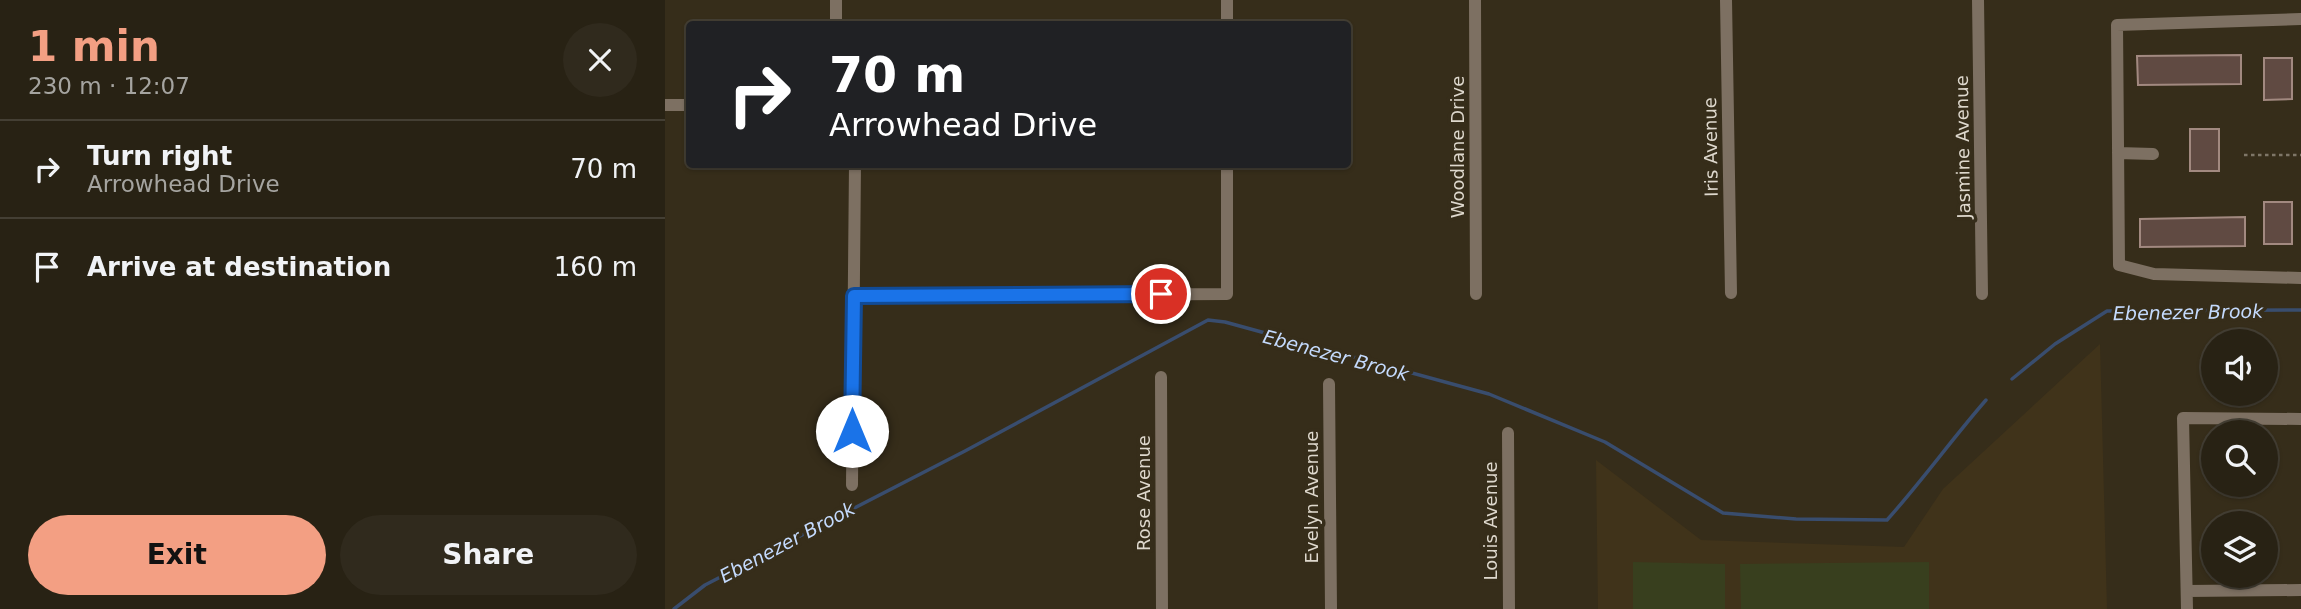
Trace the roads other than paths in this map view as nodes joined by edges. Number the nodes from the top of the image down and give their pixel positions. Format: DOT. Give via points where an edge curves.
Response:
graph roads {
  1 [pos="836,0"];
  2 [pos="1227,0"];
  3 [pos="1475,0"];
  4 [pos="1726,0"];
  5 [pos="1978,0"];
  6 [pos="2301,19"];
  7 [pos="836,21"];
  8 [pos="1227,21"];
  9 [pos="665,105"];
  10 [pos="686,105"];
  11 [pos="2118,153"];
  12 [pos="2153,154"];
  13 [pos="855,168"];
  14 [pos="1227,168"];
  15 [pos="2301,278"];
  16 [pos="1731,293"];
  17 [pos="1476,294"];
  18 [pos="1982,294"];
  19 [pos="854,296"];
  20 [pos="1161,377"];
  21 [pos="1329,384"];
  22 [pos="2301,419"];
  23 [pos="1507,433"];
  24 [pos="852,485"];
  25 [pos="2301,590"];
  26 [pos="2187,591"];
  27 [pos="1162,609"];
  28 [pos="1331,609"];
  29 [pos="1509,609"];
  30 [pos="2187,609"];
  1 -- 7 [label="street"];
  2 -- 8 [label="street"];
  3 -- 17 [label="street, Woodlane Drive"];
  4 -- 16 [label="street, Iris Avenue"];
  5 -- 18 [label="street, Jasmine Avenue"];
  6 -- 11 [label="street" via="2117,25"];
  9 -- 10 [label="street"];
  11 -- 12 [label="street"];
  11 -- 15 [label="street" via="2119,265 2154,274"];
  13 -- 19 [label="street"];
  14 -- 19 [label="street" via="1227,294"];
  19 -- 24 [label="street"];
  20 -- 27 [label="street, Rose Avenue"];
  21 -- 28 [label="street, Evelyn Avenue"];
  22 -- 26 [label="street" via="2183,418"];
  23 -- 29 [label="street, Louis Avenue"];
  25 -- 26 [label="street"];
  26 -- 30 [label="street"];
}
